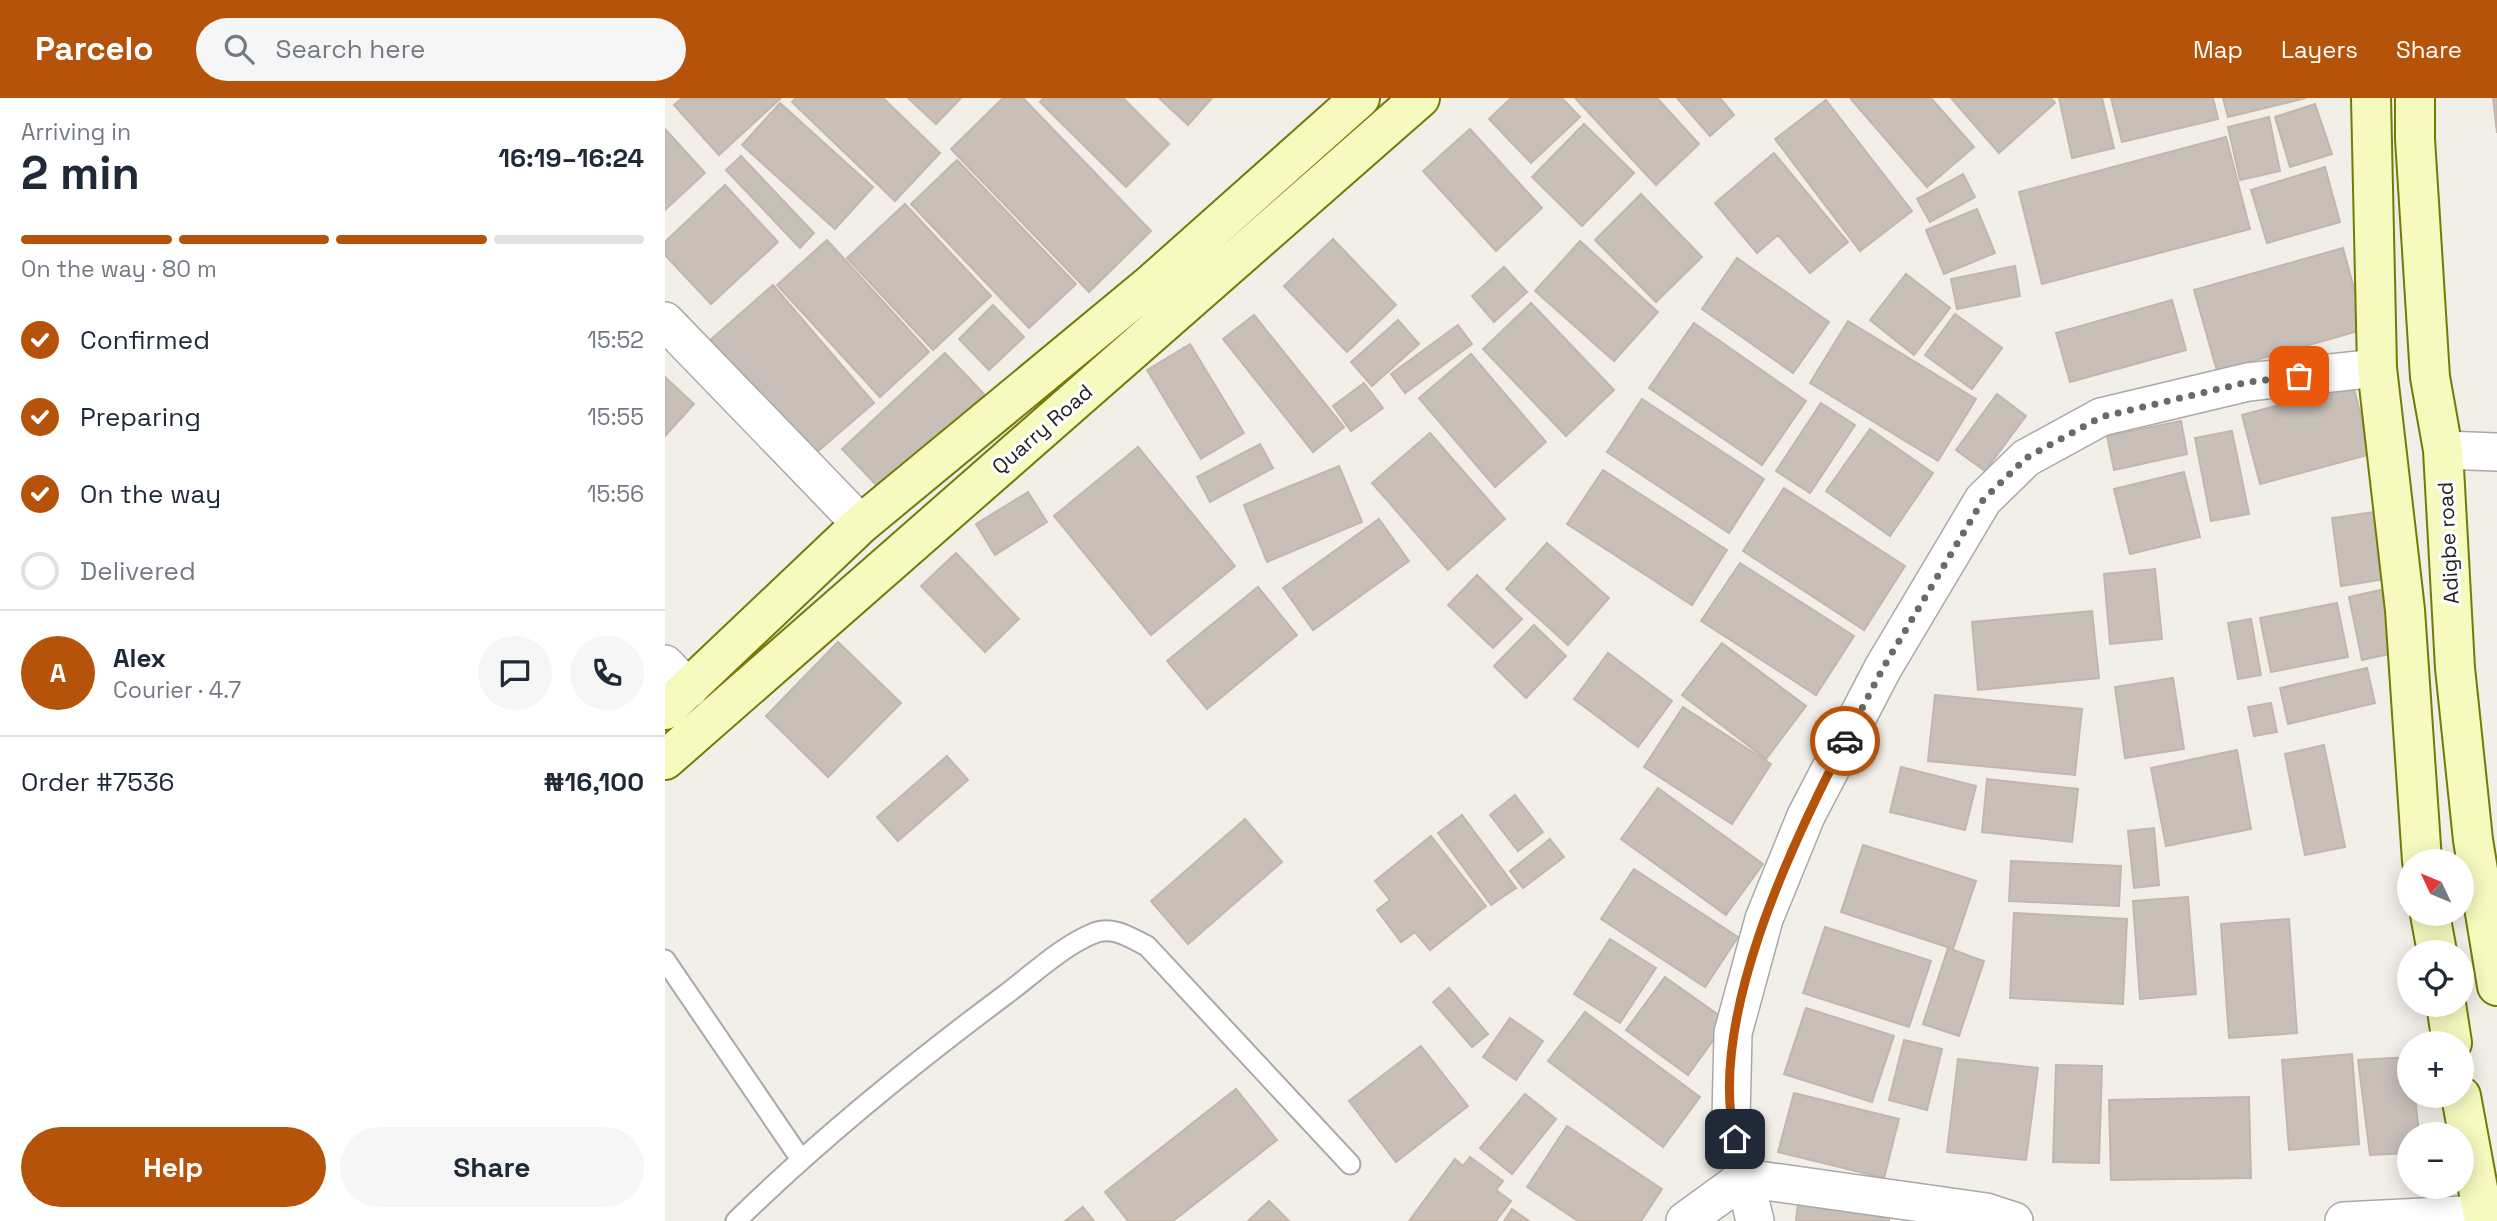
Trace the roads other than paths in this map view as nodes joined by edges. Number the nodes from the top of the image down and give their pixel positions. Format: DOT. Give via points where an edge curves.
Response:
graph roads {
  1 [pos="1360,98"];
  2 [pos="1420,98"];
  3 [pos="2371,98"];
  4 [pos="2416,98"];
  5 [pos="665,321"];
  6 [pos="2377,368"];
  7 [pos="2443,450"];
  8 [pos="2497,452"];
  9 [pos="861,524"];
  10 [pos="673,687"];
  11 [pos="665,760"];
  12 [pos="2421,849"];
  13 [pos="665,960"];
  14 [pos="2497,986"];
  15 [pos="2463,1108"];
  16 [pos="800,1158"];
  17 [pos="1350,1164"];
  18 [pos="1744,1178"];
  19 [pos="2483,1217"];
  20 [pos="736,1221"];
  21 [pos="1685,1221"];
  22 [pos="1755,1221"];
  23 [pos="2014,1221"];
  24 [pos="2344,1221"];
  1 -- 9 [label="main road, Quarry Road" via="1150,285"];
  2 -- 11 [label="main road, Quarry Road"];
  3 -- 6 [label="main road"];
  4 -- 7 [label="main road, Adigbe road" via="2430,377"];
  5 -- 9 [label="street"];
  6 -- 12 [label="main road" via="2405,610"];
  6 -- 18 [label="street" via="2248,382 2101,417 2026,458 1983,500 1883,668 1806,816 1764,919 1733,1033 1731,1120"];
  7 -- 8 [label="street"];
  7 -- 14 [label="main road, Adigbe road" via="2456,681 2473,840"];
  9 -- 10 [label="main road, Quarry Road"];
  13 -- 16 [label="lane"];
  15 -- 19 [label="main road"];
  16 -- 17 [label="lane" via="1064,951 1094,933 1118,931 1147,946"];
  16 -- 20 [label="lane"];
  18 -- 21 [label="street"];
  18 -- 22 [label="street"];
  18 -- 23 [label="street" via="1986,1212"];
  19 -- 24 [label="street"];
}
